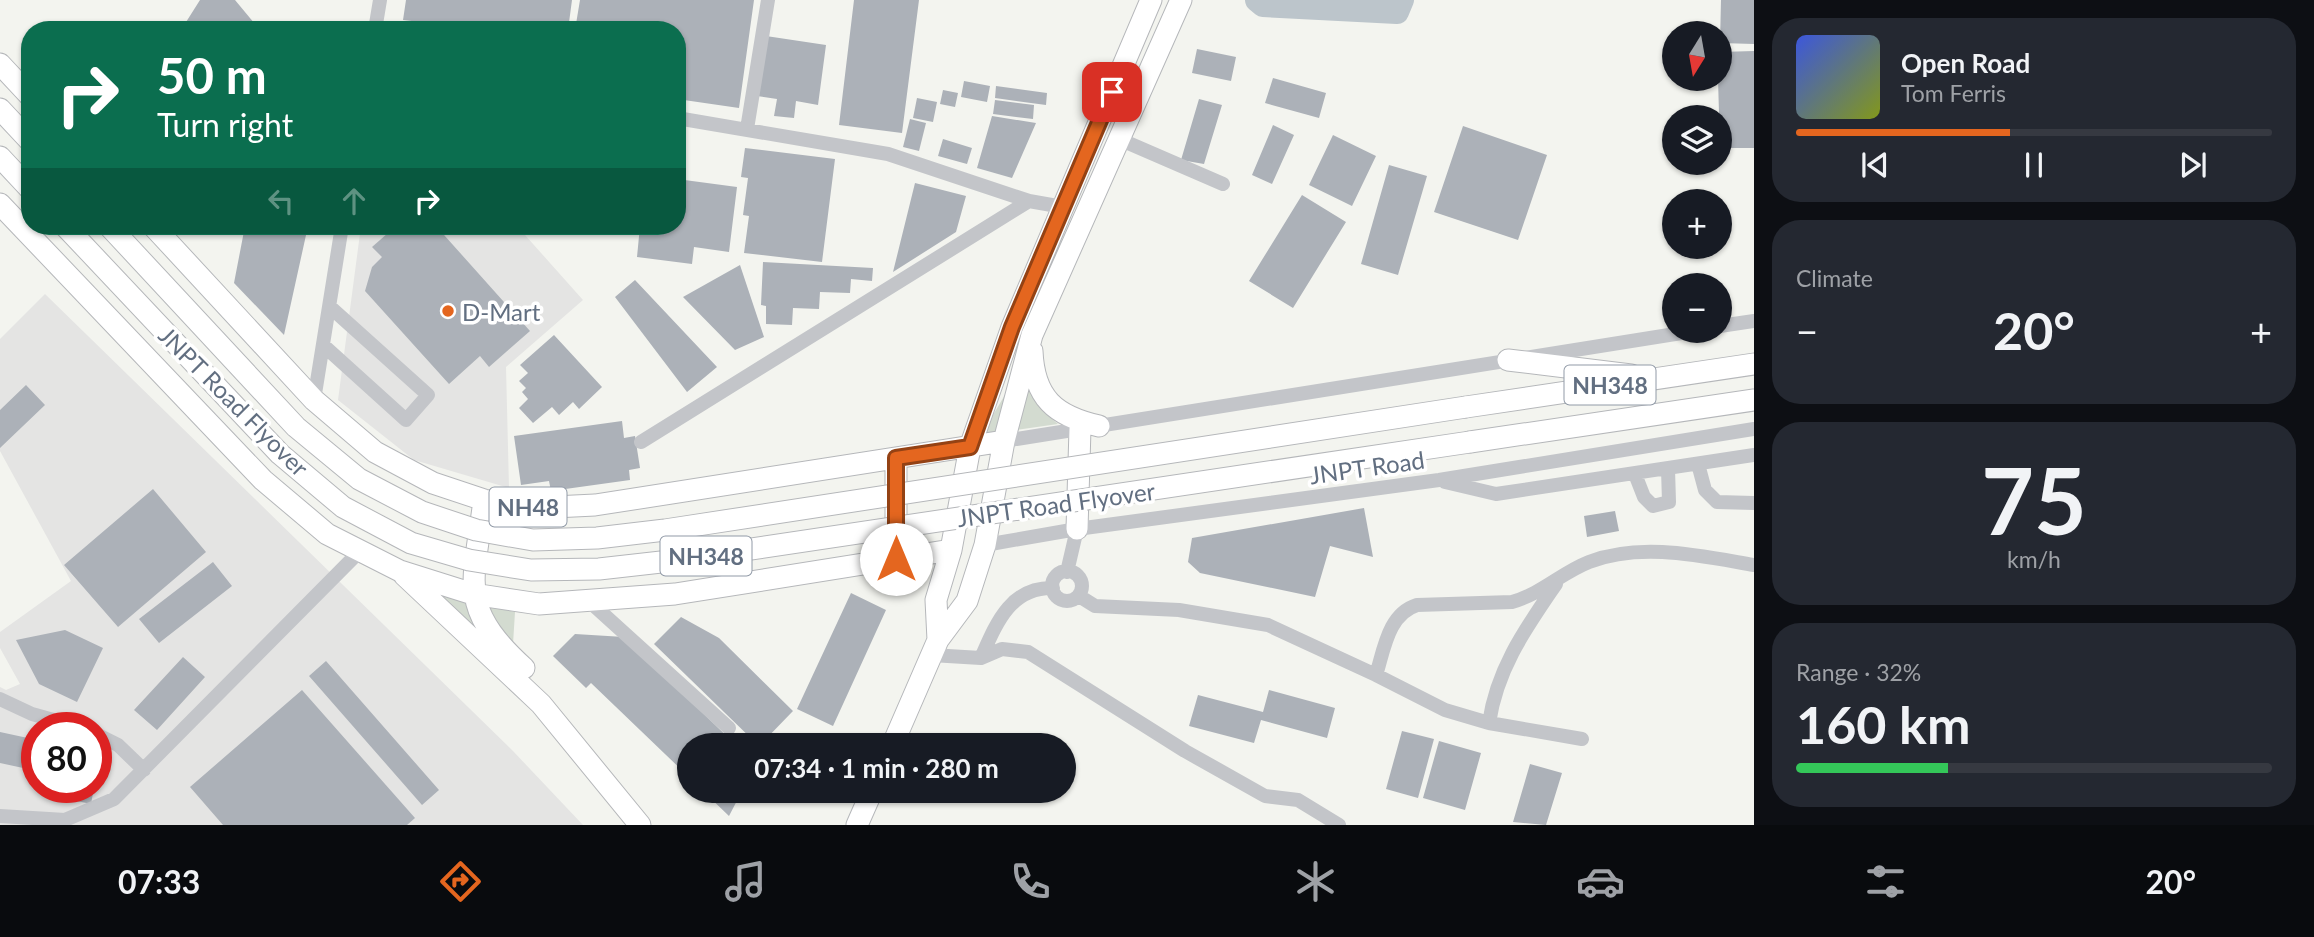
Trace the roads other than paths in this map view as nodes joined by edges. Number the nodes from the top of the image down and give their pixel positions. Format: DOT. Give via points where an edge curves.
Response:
graph roads {
  1 [pos="380,0"];
  2 [pos="768,0"];
  3 [pos="1151,0"];
  4 [pos="1181,0"];
  5 [pos="376,21"];
  6 [pos="0,64"];
  7 [pos="21,86"];
  8 [pos="0,109"];
  9 [pos="686,119"];
  10 [pos="747,129"];
  11 [pos="21,131"];
  12 [pos="1119,139"];
  13 [pos="0,157"];
  14 [pos="21,179"];
  15 [pos="1223,184"];
  16 [pos="1029,201"];
  17 [pos="0,204"];
  18 [pos="1063,207"];
  19 [pos="21,226"];
  20 [pos="30,235"];
  21 [pos="73,235"];
  22 [pos="117,235"];
  23 [pos="161,235"];
  24 [pos="341,235"];
  25 [pos="329,306"];
  26 [pos="1754,321"];
  27 [pos="1732,325"];
  28 [pos="1032,335"];
  29 [pos="1662,336"];
  30 [pos="323,345"];
  31 [pos="1508,360"];
  32 [pos="1754,364"];
  33 [pos="1654,378"];
  34 [pos="314,400"];
  35 [pos="1754,400"];
  36 [pos="1090,427"];
  37 [pos="1754,429"];
  38 [pos="1004,441"];
  39 [pos="641,442"];
  40 [pos="970,447"];
  41 [pos="1754,455"];
  42 [pos="896,458"];
  43 [pos="1698,464"];
  44 [pos="1668,468"];
  45 [pos="1635,474"];
  46 [pos="1439,481"];
  47 [pos="484,500"];
  48 [pos="1754,503"];
  49 [pos="1077,529"];
  50 [pos="985,545"];
  51 [pos="951,550"];
  52 [pos="360,551"];
  53 [pos="896,559"];
  54 [pos="1754,565"];
  55 [pos="400,571"];
  56 [pos="1067,572"];
  57 [pos="1560,578"];
  58 [pos="1053,588"];
  59 [pos="473,594"];
  60 [pos="1079,596"];
  61 [pos="590,602"];
  62 [pos="934,648"];
  63 [pos="981,658"];
  64 [pos="1376,675"];
  65 [pos="0,699"];
  66 [pos="541,704"];
  67 [pos="28,712"];
  68 [pos="1489,723"];
  69 [pos="729,728"];
  70 [pos="898,733"];
  71 [pos="1582,738"];
  72 [pos="112,741"];
  73 [pos="144,769"];
  74 [pos="867,803"];
  75 [pos="0,816"];
  76 [pos="640,825"];
  77 [pos="857,825"];
  78 [pos="1339,825"];
  1 -- 5 [label="street"];
  2 -- 10 [label="street"];
  3 -- 18 [label="highway"];
  4 -- 12 [label="highway"];
  6 -- 7 [label="highway"];
  8 -- 11 [label="highway"];
  9 -- 10 [label="street"];
  10 -- 16 [label="street" via="888,154"];
  12 -- 15 [label="street"];
  12 -- 28 [label="highway"];
  13 -- 14 [label="highway"];
  16 -- 18 [label="street"];
  16 -- 39 [label="street"];
  17 -- 19 [label="highway"];
  18 -- 40 [label="highway" via="1012,327"];
  20 -- 52 [label="highway" via="263,480 327,534"];
  21 -- 35 [label="highway, JNPT Road Flyover / NH348, bridge" via="280,454 343,507 411,543 469,560 531,570 670,561"];
  22 -- 33 [label="highway, JNPT Road Flyover / NH348, bridge" via="296,427 359,479 422,512 476,530 533,540 665,530"];
  23 -- 34 [label="highway, NH48"];
  24 -- 25 [label="street"];
  25 -- 30 [label="street"];
  25 -- 30 [label="street" via="428,395 406,420"];
  26 -- 27 [label="street"];
  28 -- 36 [label="highway" via="1035,376 1045,398"];
  28 -- 38 [label="highway"];
  29 -- 31 [label="street"];
  30 -- 34 [label="street"];
  31 -- 33 [label="highway"];
  31 -- 36 [label="street"];
  32 -- 33 [label="highway, JNPT Road Flyover / NH348"];
  34 -- 47 [label="highway, NH48" via="375,452 433,483"];
  36 -- 38 [label="street"];
  36 -- 49 [label="highway"];
  37 -- 46 [label="street, JNPT Road"];
  38 -- 40 [label="highway, NH48"];
  38 -- 50 [label="highway"];
  40 -- 42 [label="highway, NH48"];
  40 -- 51 [label="highway"];
  41 -- 43 [label="street"];
  42 -- 47 [label="highway, NH48" via="595,505 533,508"];
  42 -- 53 [label="highway"];
  43 -- 44 [label="street"];
  43 -- 48 [label="street" via="1705,490 1717,502"];
  44 -- 45 [label="street"];
  44 -- 45 [label="street" via="1671,493 1665,505 1647,502"];
  45 -- 46 [label="street" via="1496,494"];
  46 -- 49 [label="street, JNPT Road"];
  47 -- 59 [label="highway"];
  49 -- 50 [label="street, JNPT Road"];
  49 -- 56 [label="street"];
  50 -- 62 [label="highway" via="967,601"];
  51 -- 53 [label="highway"];
  51 -- 62 [label="highway" via="936,600"];
  52 -- 55 [label="highway"];
  52 -- 73 [label="street"];
  53 -- 61 [label="highway" via="675,594"];
  54 -- 57 [label="street" via="1684,553 1626,553 1590,561"];
  55 -- 59 [label="highway"];
  55 -- 66 [label="highway"];
  56 -- 58 [label="street" via="1055,578"];
  56 -- 60 [label="street" via="1080,578"];
  57 -- 64 [label="street" via="1512,602 1410,607 1396,619"];
  57 -- 68 [label="street" via="1504,666"];
  58 -- 60 [label="street" via="1065,601"];
  58 -- 63 [label="street" via="1013,600 998,619"];
  59 -- 61 [label="highway" via="539,604"];
  59 -- 66 [label="highway" via="482,623 534,677"];
  60 -- 64 [label="street" via="1095,606 1179,610 1268,625"];
  61 -- 69 [label="street"];
  62 -- 63 [label="street"];
  62 -- 70 [label="highway"];
  63 -- 78 [label="street" via="1002,649 1028,652 1265,796 1298,800"];
  64 -- 68 [label="street" via="1445,710"];
  65 -- 67 [label="street"];
  66 -- 76 [label="highway"];
  68 -- 71 [label="street"];
  72 -- 73 [label="street"];
  73 -- 75 [label="street" via="114,799 65,820"];
  74 -- 77 [label="highway"];
}
